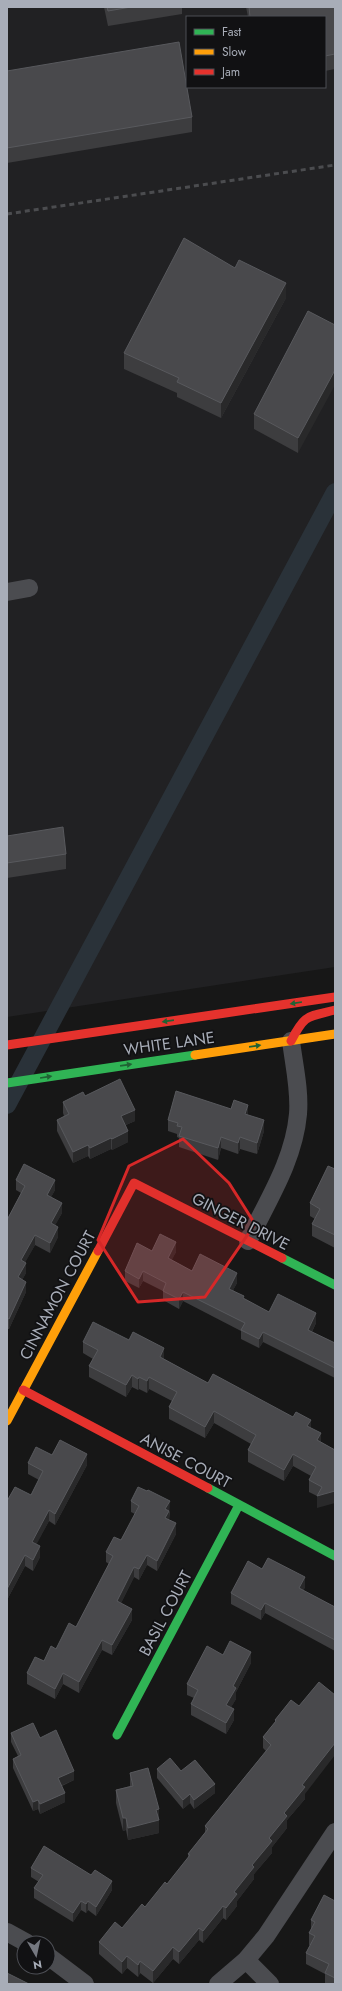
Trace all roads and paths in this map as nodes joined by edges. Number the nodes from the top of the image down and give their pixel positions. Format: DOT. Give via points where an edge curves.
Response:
graph roads {
  1 [pos="29,588"];
  2 [pos="7,592"];
  3 [pos="335,997"];
  4 [pos="335,1010"];
  5 [pos="335,1034"];
  6 [pos="291,1041"];
  7 [pos="7,1045"];
  8 [pos="7,1083"];
  9 [pos="134,1183"];
  10 [pos="248,1241"];
  11 [pos="335,1285"];
  12 [pos="23,1390"];
  13 [pos="7,1421"];
  14 [pos="239,1505"];
  15 [pos="335,1556"];
  16 [pos="117,1735"];
  17 [pos="335,1832"];
  18 [pos="7,1932"];
  19 [pos="16,1937"];
  20 [pos="246,1960"];
  21 [pos="56,1962"];
  22 [pos="85,1984"];
  23 [pos="218,1984"];
  24 [pos="270,1984"];
  1 -- 2 [label="street"];
  3 -- 7 [label="street, WHITE LANE, one-way"];
  4 -- 6 [label="street" via="308,1017 300,1023"];
  5 -- 6 [label="street, WHITE LANE"];
  8 -- 6 [label="street, WHITE LANE, one-way"];
  6 -- 10 [label="street" via="298,1089 294,1141 287,1162"];
  9 -- 10 [label="street, GINGER DRIVE"];
  9 -- 12 [label="street, CINNAMON COURT"];
  10 -- 11 [label="street, GINGER DRIVE"];
  12 -- 13 [label="street, CINNAMON COURT"];
  12 -- 14 [label="street, ANISE COURT"];
  14 -- 15 [label="street, ANISE COURT"];
  14 -- 16 [label="street, BASIL COURT"];
  17 -- 20 [label="street" via="266,1936"];
  18 -- 19 [label="street"];
  20 -- 23 [label="street"];
  20 -- 24 [label="street"];
  21 -- 22 [label="street"];
}
